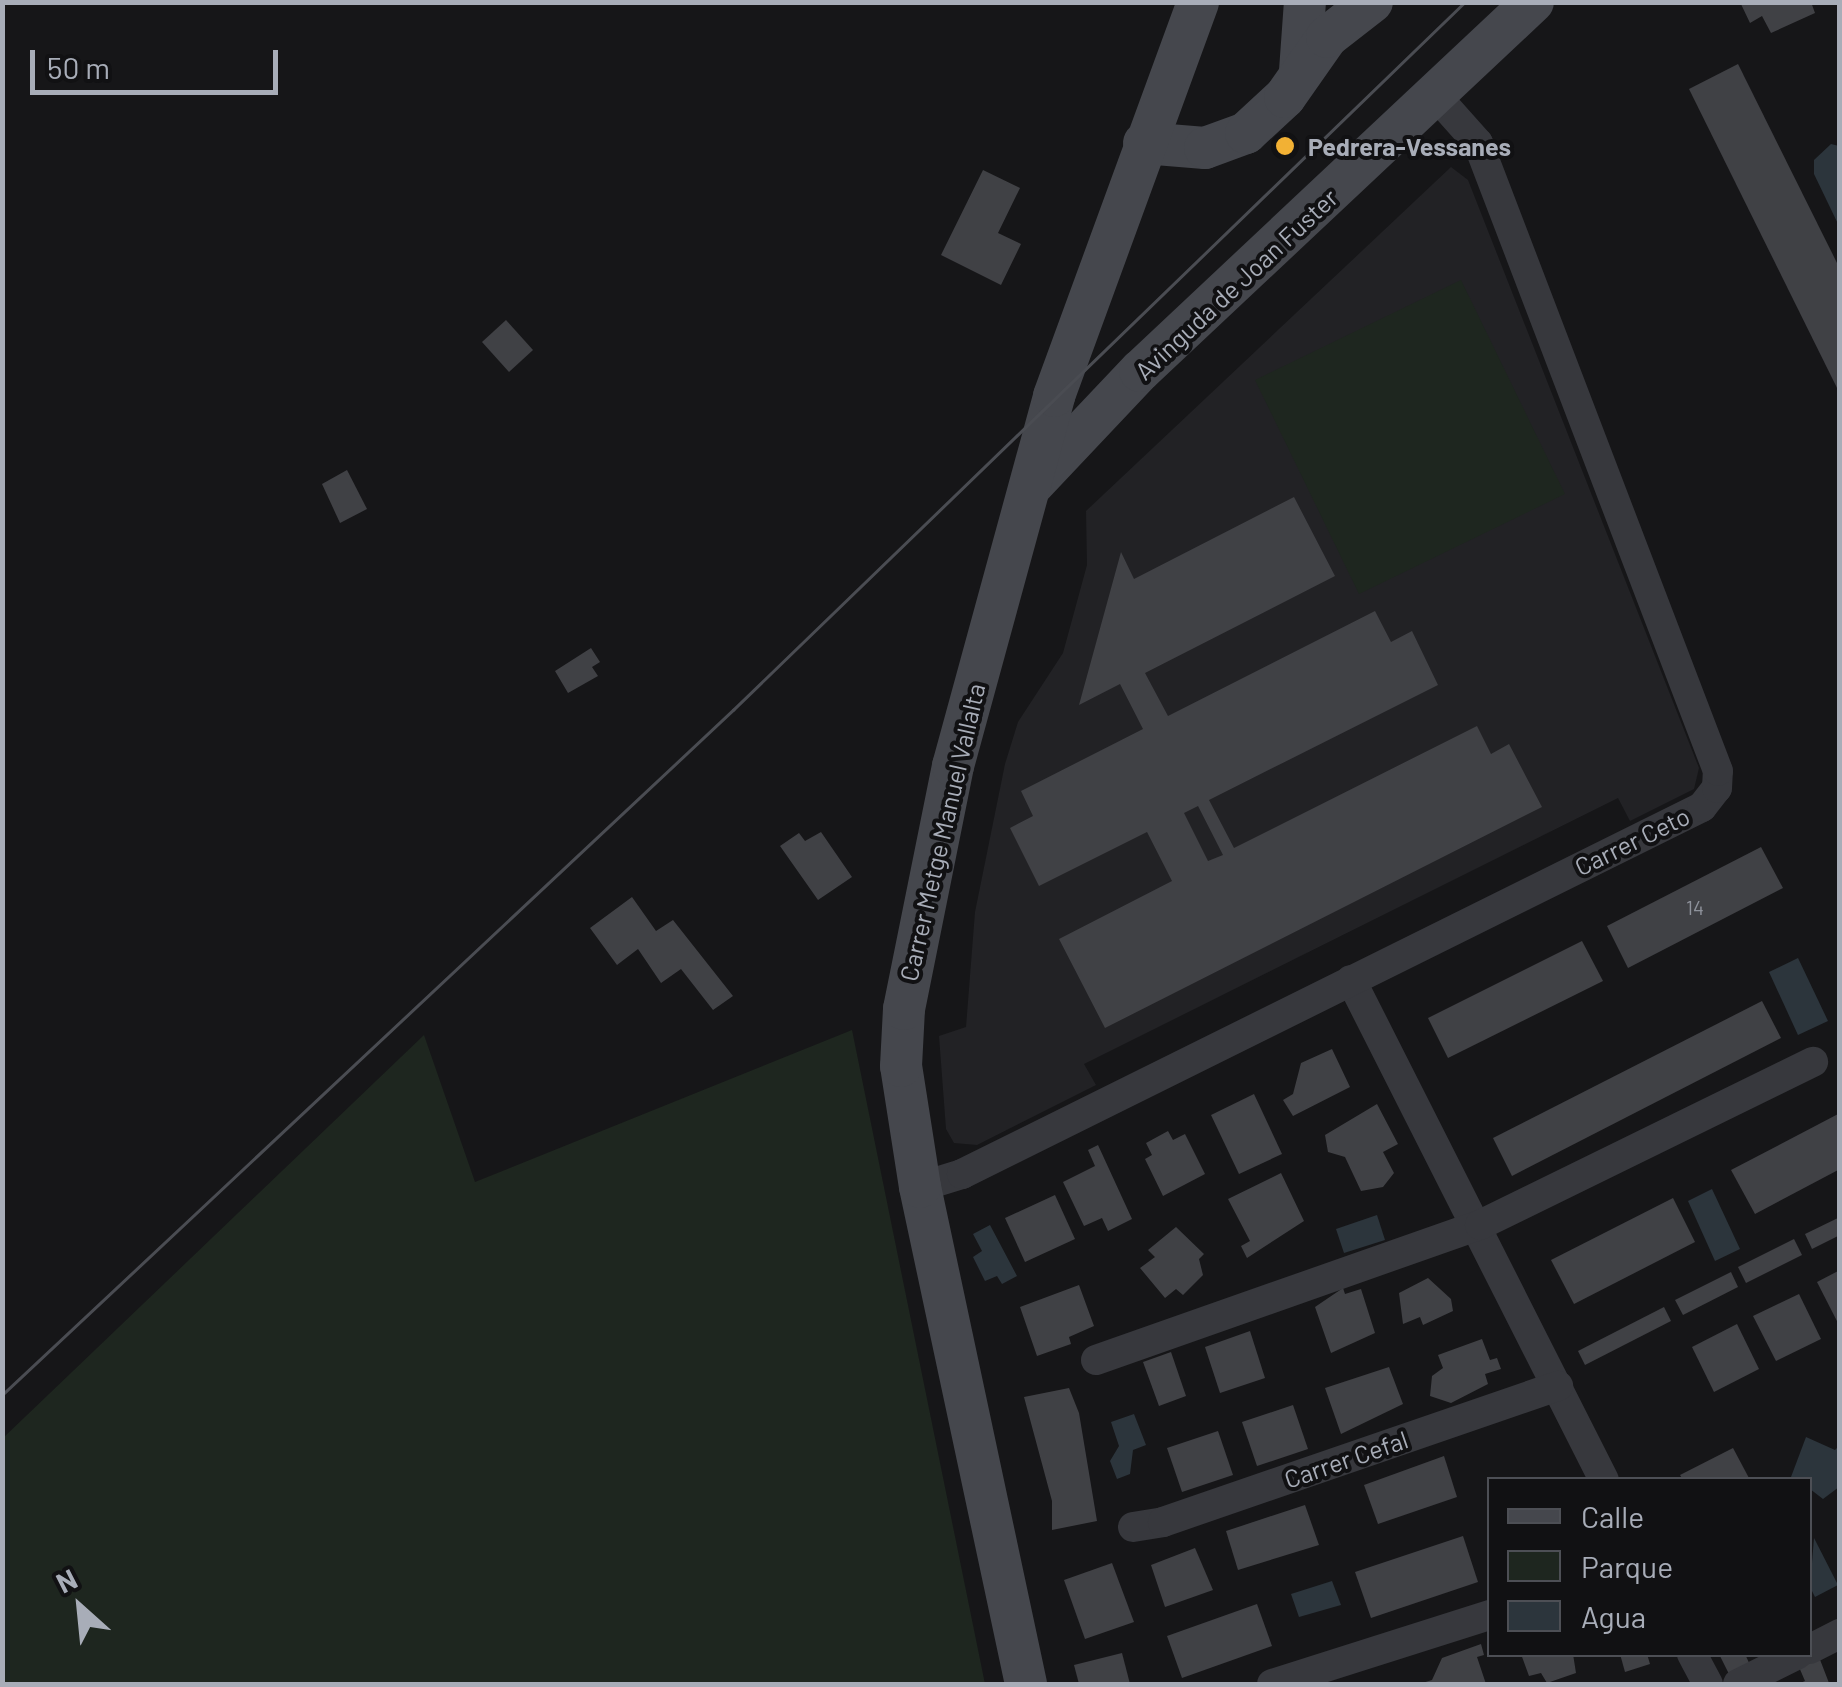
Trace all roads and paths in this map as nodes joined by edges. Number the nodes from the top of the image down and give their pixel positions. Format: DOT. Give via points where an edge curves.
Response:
graph roads {
  1 [pos="1198,2"];
  2 [pos="1305,2"];
  3 [pos="1372,2"];
  4 [pos="1532,2"];
  5 [pos="1299,74"];
  6 [pos="1437,96"];
  7 [pos="1144,144"];
  8 [pos="1030,487"];
  9 [pos="1351,980"];
  10 [pos="1813,1062"];
  11 [pos="920,1187"];
  12 [pos="1480,1225"];
  13 [pos="1096,1360"];
  14 [pos="1558,1386"];
  15 [pos="1603,1477"];
  16 [pos="1133,1527"];
  17 [pos="1487,1616"];
  18 [pos="1840,1634"];
  19 [pos="1812,1648"];
  20 [pos="1694,1657"];
  21 [pos="1792,1657"];
  22 [pos="1026,1684"];
  23 [pos="1272,1684"];
  24 [pos="1708,1684"];
  25 [pos="1738,1684"];
  1 -- 7 [label="street, Carrer Metge Manuel Vallalta"];
  2 -- 5 [label="street"];
  3 -- 5 [label="street" via="1327,37"];
  4 -- 6 [label="street, Avinguda de Joan Fuster"];
  5 -- 7 [label="street" via="1262,118 1225,143 1188,150"];
  6 -- 8 [label="street, Avinguda de Joan Fuster" via="1140,371"];
  6 -- 9 [label="street, Carrer Ceto" via="1478,143 1718,780 1702,807"];
  7 -- 8 [label="street, Carrer Metge Manuel Vallalta" via="1054,396"];
  8 -- 11 [label="street, Carrer Metge Manuel Vallalta" via="952,766 909,968 901,1066"];
  9 -- 11 [label="street, Carrer Ceto" via="962,1174"];
  9 -- 12 [label="street"];
  10 -- 12 [label="street"];
  11 -- 22 [label="street, Carrer Metge Manuel Vallalta"];
  12 -- 13 [label="street"];
  12 -- 14 [label="street"];
  14 -- 15 [label="street"];
  14 -- 16 [label="street, Carrer Cefal"];
  17 -- 23 [label="street"];
  18 -- 19 [label="street"];
  20 -- 24 [label="street"];
  21 -- 25 [label="street"];
}
